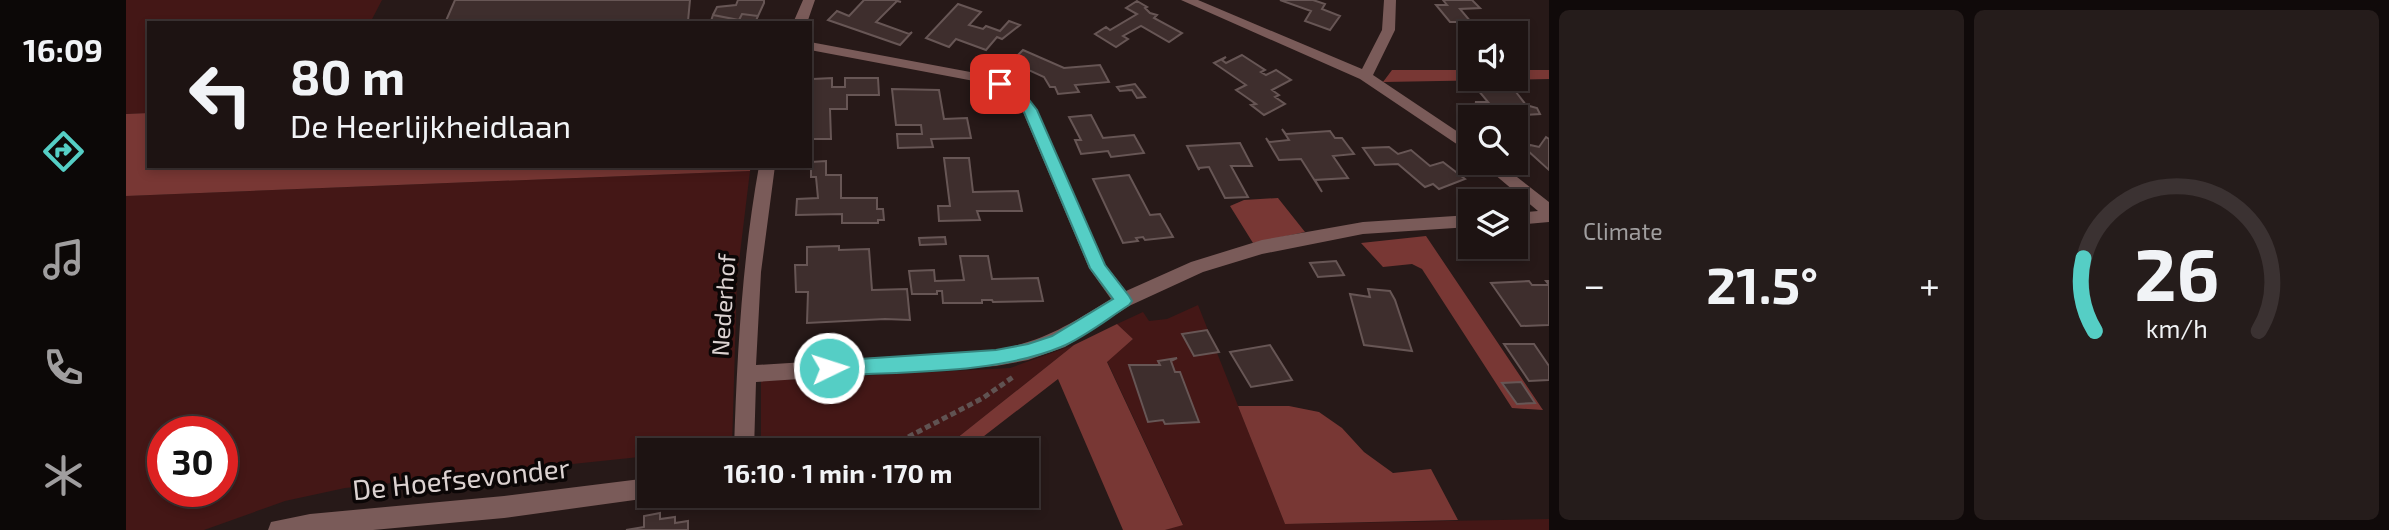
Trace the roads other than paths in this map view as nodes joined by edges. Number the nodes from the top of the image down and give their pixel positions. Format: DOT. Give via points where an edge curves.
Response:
graph roads {
  1 [pos="809,0"];
  2 [pos="1187,0"];
  3 [pos="1390,0"];
  4 [pos="801,21"];
  5 [pos="812,46"];
  6 [pos="1365,76"];
  7 [pos="1458,140"];
  8 [pos="767,168"];
  9 [pos="1504,175"];
  10 [pos="1549,211"];
  11 [pos="1549,216"];
  12 [pos="1528,218"];
  13 [pos="1458,223"];
  14 [pos="1124,301"];
  15 [pos="746,373"];
  16 [pos="744,438"];
  17 [pos="637,490"];
  18 [pos="279,530"];
  1 -- 4 [label="street"];
  2 -- 6 [label="street"];
  3 -- 6 [label="street" via="1388,35"];
  5 -- 14 [label="street" via="976,76 1018,96 1030,110 1098,268"];
  6 -- 7 [label="street"];
  8 -- 15 [label="street, Nederhof" via="758,217"];
  9 -- 10 [label="street"];
  11 -- 12 [label="street"];
  13 -- 14 [label="street" via="1363,228 1262,247 1197,267"];
  14 -- 15 [label="street" via="1058,341 1007,356"];
  15 -- 16 [label="street, Nederhof"];
  17 -- 18 [label="street, De Hoefsevonder"];
}
